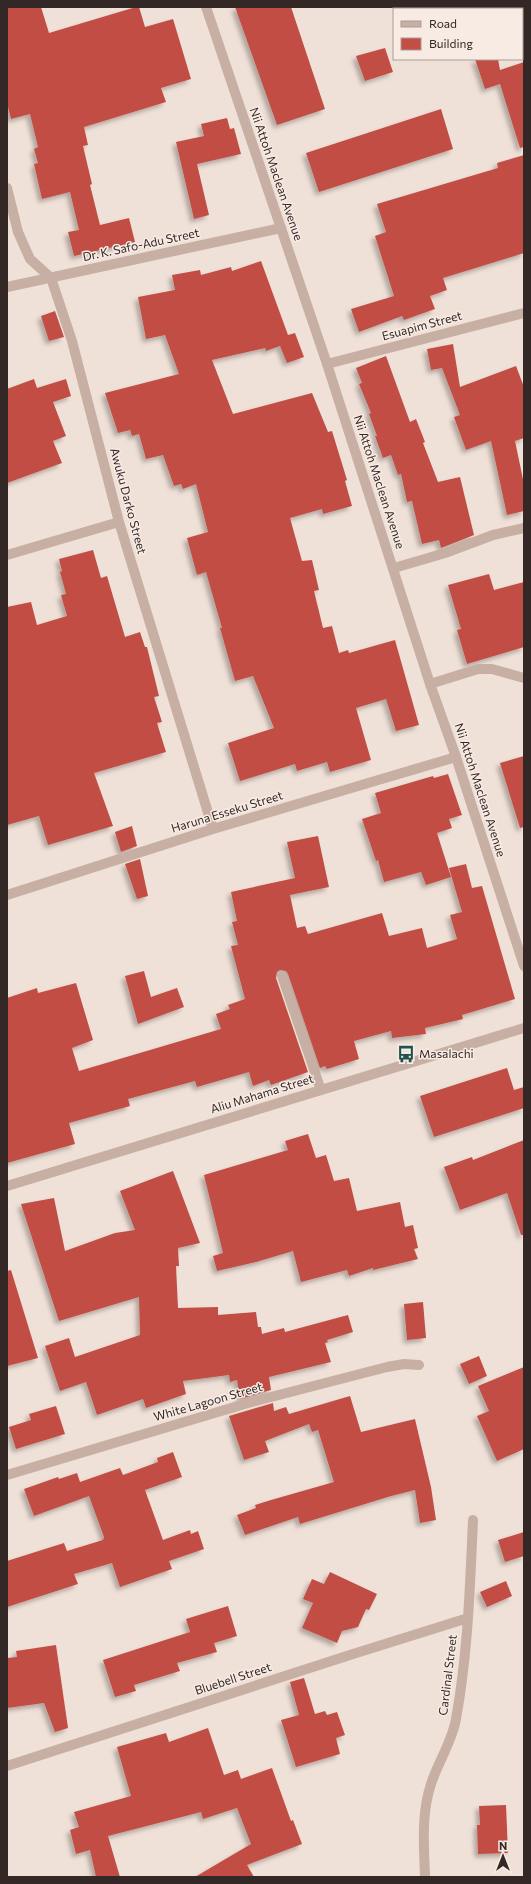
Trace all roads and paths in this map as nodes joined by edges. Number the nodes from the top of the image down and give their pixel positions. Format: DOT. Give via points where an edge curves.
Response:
graph roads {
  1 [pos="206,7"];
  2 [pos="7,188"];
  3 [pos="281,228"];
  4 [pos="51,278"];
  5 [pos="7,287"];
  6 [pos="524,313"];
  7 [pos="327,364"];
  8 [pos="119,522"];
  9 [pos="524,528"];
  10 [pos="7,554"];
  11 [pos="394,568"];
  12 [pos="524,678"];
  13 [pos="430,684"];
  14 [pos="456,757"];
  15 [pos="213,829"];
  16 [pos="7,895"];
  17 [pos="524,966"];
  18 [pos="282,976"];
  19 [pos="524,1028"];
  20 [pos="321,1090"];
  21 [pos="7,1186"];
  22 [pos="419,1365"];
  23 [pos="7,1475"];
  24 [pos="473,1520"];
  25 [pos="468,1618"];
  26 [pos="7,1766"];
  27 [pos="425,1877"];
  1 -- 3 [label="street, Nii Attoh Maclean Avenue"];
  2 -- 4 [label="street, Awuku Darko Street" via="18,232 30,259"];
  3 -- 4 [label="street, Dr. K. Safo-Adu Street"];
  3 -- 7 [label="street, Nii Attoh Maclean Avenue"];
  4 -- 5 [label="street, Dr. K. Safo-Adu Street"];
  4 -- 8 [label="street, Awuku Darko Street" via="72,341"];
  6 -- 7 [label="street, Esuapim Street"];
  7 -- 11 [label="street, Nii Attoh Maclean Avenue"];
  8 -- 10 [label="street"];
  8 -- 15 [label="street, Awuku Darko Street"];
  9 -- 11 [label="street" via="493,535"];
  11 -- 13 [label="street, Nii Attoh Maclean Avenue"];
  12 -- 13 [label="street" via="492,669 478,669"];
  13 -- 14 [label="street, Nii Attoh Maclean Avenue"];
  14 -- 15 [label="street, Haruna Esseku Street"];
  14 -- 17 [label="street, Nii Attoh Maclean Avenue"];
  15 -- 16 [label="street, Haruna Esseku Street"];
  18 -- 20 [label="street"];
  19 -- 20 [label="street, Aliu Mahama Street"];
  20 -- 21 [label="street, Aliu Mahama Street"];
  22 -- 23 [label="street, White Lagoon Street" via="387,1367 248,1403"];
  24 -- 25 [label="street, Cardinal Street"];
  25 -- 26 [label="street, Bluebell Street"];
  25 -- 27 [label="street, Cardinal Street" via="456,1720 431,1784 425,1810"];
}
